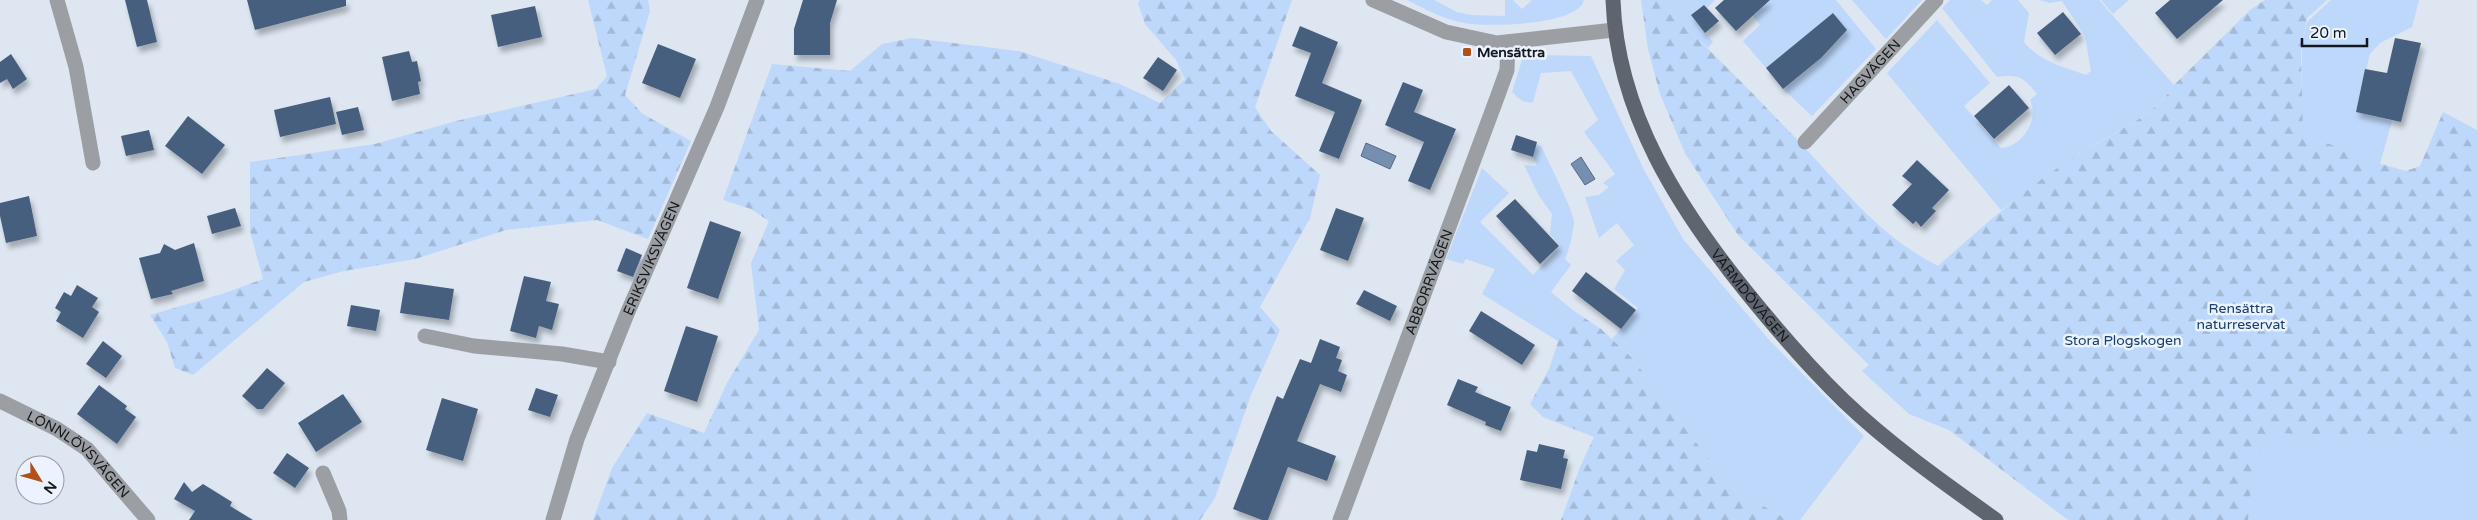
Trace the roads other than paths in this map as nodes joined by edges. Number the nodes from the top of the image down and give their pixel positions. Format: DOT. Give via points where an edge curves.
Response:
graph roads {
  1 [pos="57,0"];
  2 [pos="757,0"];
  3 [pos="1373,0"];
  4 [pos="1613,0"];
  5 [pos="1936,0"];
  6 [pos="1614,30"];
  7 [pos="1508,42"];
  8 [pos="1805,142"];
  9 [pos="93,163"];
  10 [pos="425,336"];
  11 [pos="609,362"];
  12 [pos="0,401"];
  13 [pos="324,473"];
  14 [pos="148,520"];
  15 [pos="340,520"];
  16 [pos="553,520"];
  17 [pos="1340,520"];
  18 [pos="1996,520"];
  1 -- 9 [label="street" via="76,67"];
  2 -- 11 [label="street, ERIKSVIKSVÄGEN" via="717,107"];
  3 -- 7 [label="street" via="1446,32 1481,41"];
  4 -- 6 [label="main road, VÄRMDÖVÄGEN"];
  5 -- 8 [label="street, HAGVÄGEN"];
  6 -- 7 [label="street"];
  6 -- 18 [label="main road, VÄRMDÖVÄGEN" via="1629,92 1646,138 1663,174 1720,258 1791,346 1845,401 1923,467"];
  7 -- 17 [label="street, ABBORRVÄGEN" via="1507,70"];
  10 -- 11 [label="street" via="474,346"];
  11 -- 16 [label="street, ERIKSVIKSVÄGEN" via="578,439"];
  12 -- 14 [label="street, LÖNNLÖVSVÄGEN" via="57,429 87,449"];
  13 -- 15 [label="street"];
}
